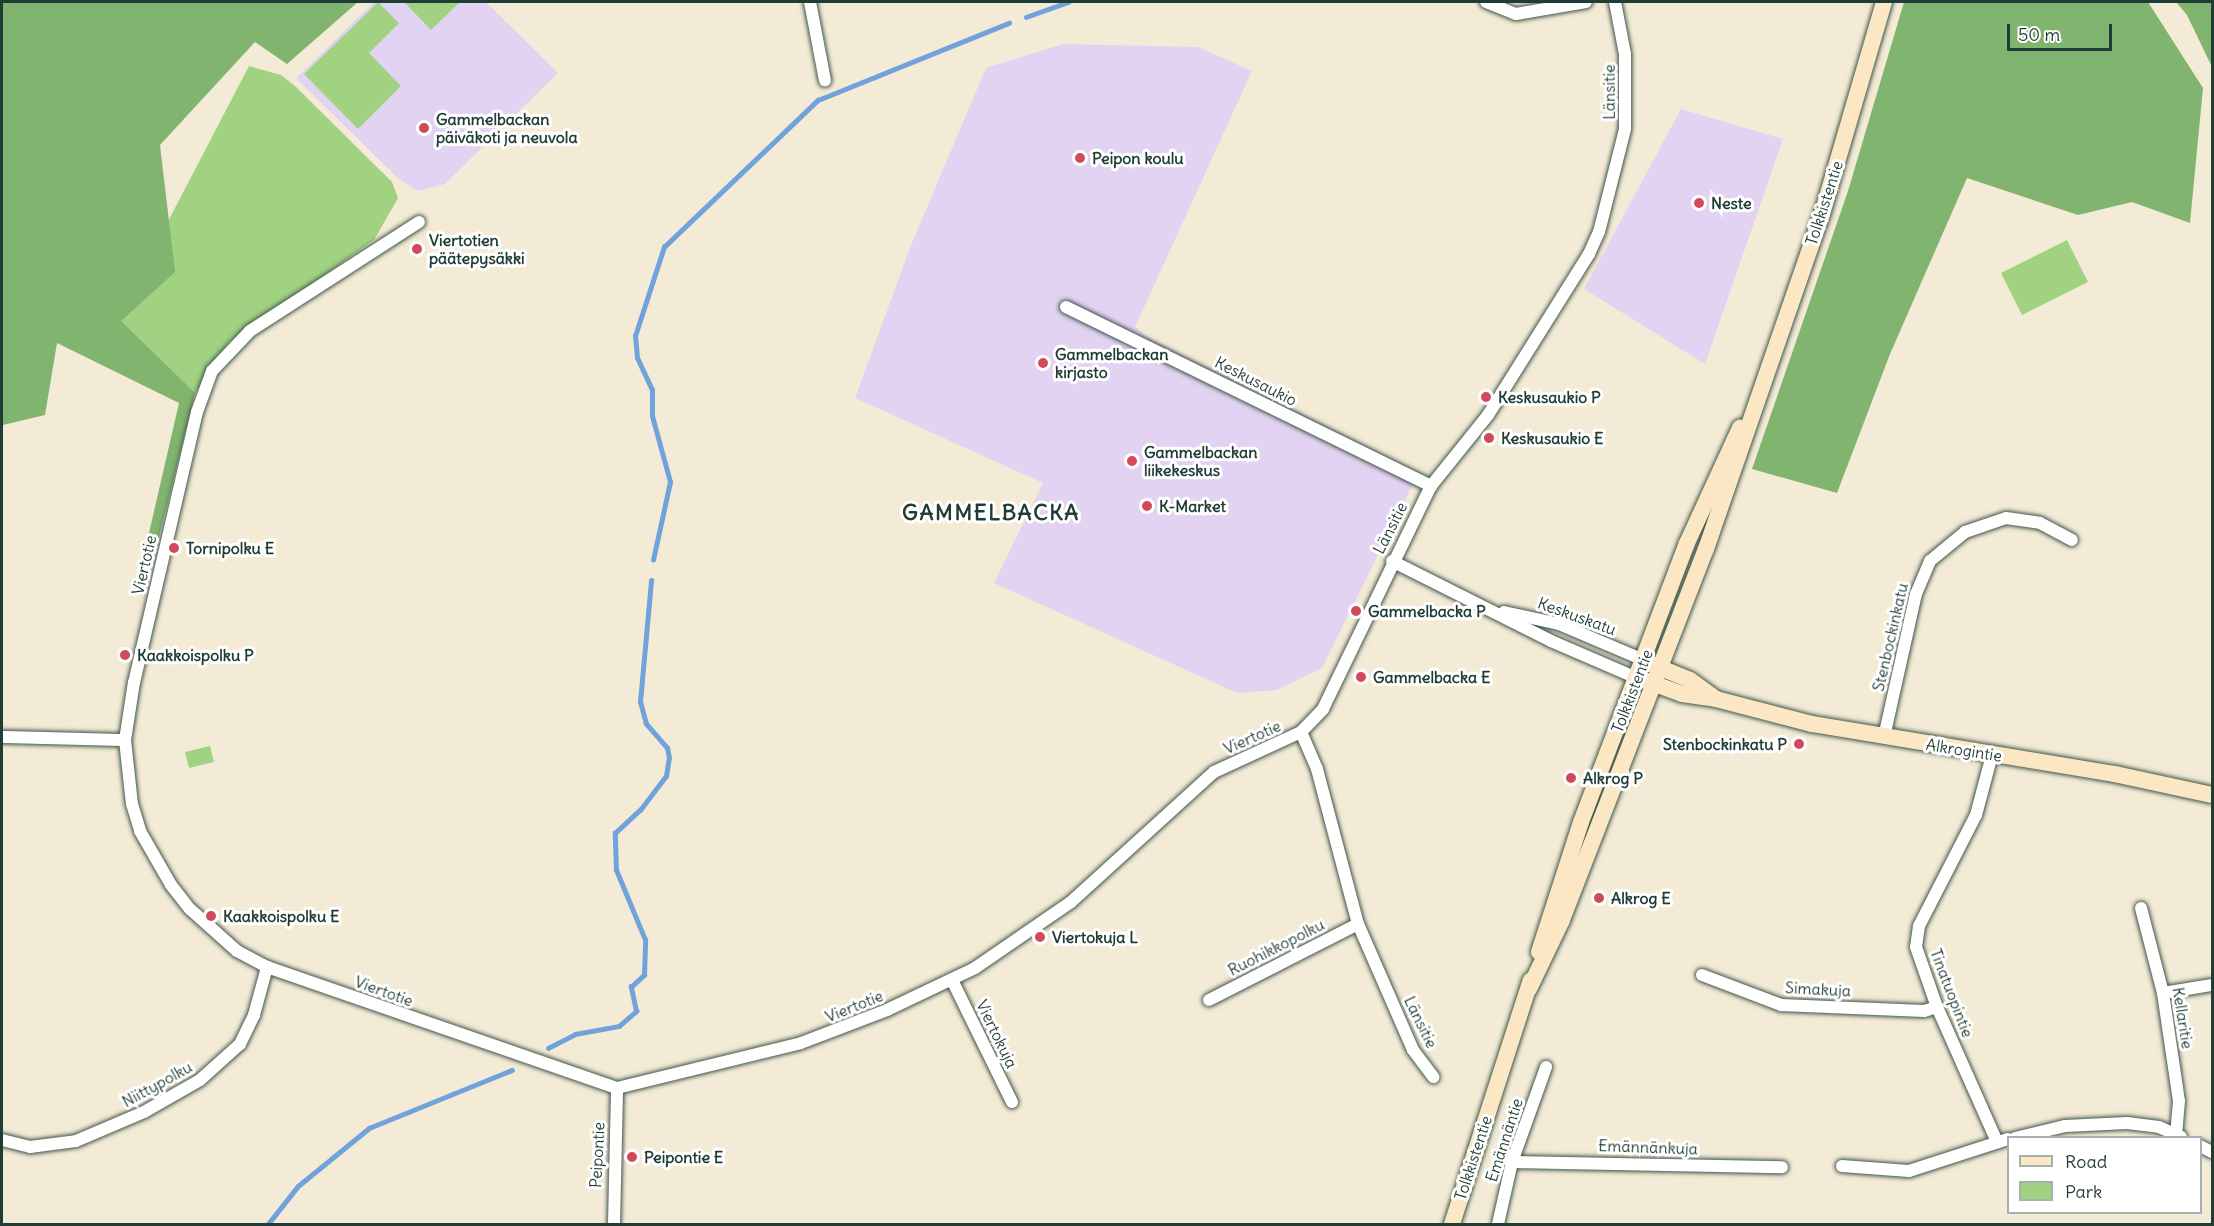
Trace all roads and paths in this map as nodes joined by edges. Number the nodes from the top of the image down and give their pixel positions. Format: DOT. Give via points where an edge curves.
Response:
graph roads {
  1 [pos="810,2"];
  2 [pos="1486,2"];
  3 [pos="1586,2"];
  4 [pos="1616,2"];
  5 [pos="1884,2"];
  6 [pos="825,81"];
  7 [pos="419,222"];
  8 [pos="1066,307"];
  9 [pos="1431,486"];
  10 [pos="2072,540"];
  11 [pos="1392,561"];
  12 [pos="1496,611"];
  13 [pos="1652,664"];
  14 [pos="1638,678"];
  15 [pos="1654,684"];
  16 [pos="1716,699"];
  17 [pos="1301,732"];
  18 [pos="2,737"];
  19 [pos="1884,737"];
  20 [pos="125,740"];
  21 [pos="1992,755"];
  22 [pos="2212,795"];
  23 [pos="2141,908"];
  24 [pos="1358,924"];
  25 [pos="267,967"];
  26 [pos="1702,975"];
  27 [pos="952,980"];
  28 [pos="2212,985"];
  29 [pos="1529,989"];
  30 [pos="2163,993"];
  31 [pos="1209,1000"];
  32 [pos="1937,1007"];
  33 [pos="1546,1067"];
  34 [pos="1433,1077"];
  35 [pos="617,1088"];
  36 [pos="1012,1102"];
  37 [pos="2020,1136"];
  38 [pos="2179,1136"];
  39 [pos="2,1140"];
  40 [pos="2003,1141"];
  41 [pos="1512,1162"];
  42 [pos="1842,1166"];
  43 [pos="1782,1167"];
  44 [pos="614,1224"];
  45 [pos="1452,1224"];
  46 [pos="1498,1224"];
  1 -- 6 [label="street"];
  2 -- 3 [label="street" via="1516,14"];
  4 -- 9 [label="street, Länsitie" via="1625,54 1625,129 1599,232 1488,415"];
  5 -- 13 [label="street, Tolkkistentie" via="1822,214 1754,401 1706,549"];
  7 -- 20 [label="street, Viertotie" via="250,331 212,371 197,412 160,567"];
  8 -- 9 [label="street, Keskusaukio"];
  9 -- 11 [label="street, Länsitie"];
  10 -- 19 [label="street, Stenbockinkatu" via="2040,523 2006,518 1965,532 1930,561 1916,594"];
  11 -- 12 [label="street, Keskuskatu"];
  11 -- 17 [label="street, Länsitie" via="1338,683 1323,708"];
  12 -- 13 [label="street, Keskuskatu" via="1559,624"];
  12 -- 14 [label="street, Keskuskatu" via="1551,641"];
  13 -- 14 [label="street, Tolkkistentie"];
  13 -- 15 [label="street, Tolkkistentie"];
  13 -- 16 [label="street, Alkrogintie" via="1690,680"];
  14 -- 15 [label="street, Alkrogintie"];
  14 -- 29 [label="street, Tolkkistentie" via="1548,916"];
  15 -- 16 [label="street, Alkrogintie" via="1682,694"];
  15 -- 29 [label="street, Tolkkistentie" via="1562,920"];
  16 -- 19 [label="street, Alkrogintie" via="1812,724"];
  17 -- 24 [label="street, Länsitie" via="1317,769"];
  17 -- 27 [label="street, Viertotie" via="1214,772 1071,902"];
  18 -- 20 [label="street"];
  19 -- 21 [label="street, Alkrogintie"];
  20 -- 25 [label="street, Viertotie" via="132,804 156,861 190,909 237,951"];
  21 -- 22 [label="street, Alkrogintie" via="2115,774"];
  21 -- 32 [label="street, Tinatuopintie" via="1976,815 1916,937 1919,961"];
  23 -- 30 [label="street, Kellaritie"];
  24 -- 31 [label="street, Ruohikkopolku"];
  24 -- 34 [label="street, Länsitie" via="1413,1050"];
  25 -- 35 [label="street, Viertotie"];
  25 -- 39 [label="street, Niittypolku" via="254,1016 240,1044 200,1080 144,1112 76,1141 30,1147"];
  26 -- 32 [label="street, Simakuja" via="1781,1005 1924,1011"];
  27 -- 35 [label="street, Viertotie" via="866,1020 801,1043"];
  27 -- 36 [label="street, Viertokuja"];
  28 -- 30 [label="street"];
  29 -- 45 [label="street, Tolkkistentie"];
  30 -- 38 [label="street, Kellaritie" via="2179,1101"];
  32 -- 40 [label="street, Tinatuopintie"];
  33 -- 41 [label="street, Emännäntie"];
  35 -- 44 [label="street, Peipontie"];
  37 -- 38 [label="street" via="2065,1126 2127,1123 2143,1123"];
  40 -- 42 [label="street" via="1909,1171"];
  41 -- 43 [label="street, Emännänkuja"];
  41 -- 46 [label="street, Emännäntie"];
}
